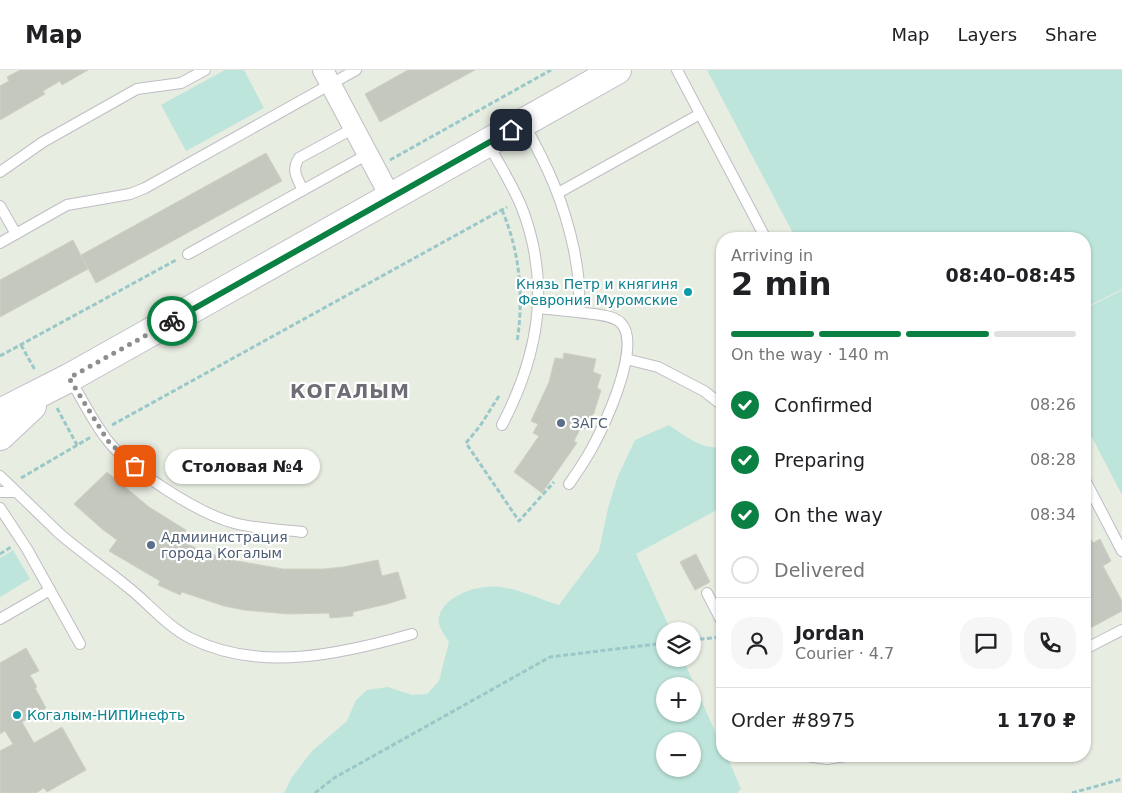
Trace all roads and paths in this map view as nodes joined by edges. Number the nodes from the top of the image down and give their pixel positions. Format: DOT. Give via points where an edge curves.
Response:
graph roads {
  1 [pos="205,70"];
  2 [pos="356,70"];
  3 [pos="551,70"];
  4 [pos="617,70"];
  5 [pos="677,70"];
  6 [pos="326,77"];
  7 [pos="700,114"];
  8 [pos="523,124"];
  9 [pos="354,128"];
  10 [pos="488,143"];
  11 [pos="371,161"];
  12 [pos="0,172"];
  13 [pos="304,190"];
  14 [pos="558,193"];
  15 [pos="391,198"];
  16 [pos="0,206"];
  17 [pos="507,207"];
  18 [pos="762,232"];
  19 [pos="16,234"];
  20 [pos="0,243"];
  21 [pos="188,254"];
  22 [pos="538,308"];
  23 [pos="578,312"];
  24 [pos="0,356"];
  25 [pos="626,359"];
  26 [pos="69,378"];
  27 [pos="716,400"];
  28 [pos="0,412"];
  29 [pos="502,424"];
  30 [pos="101,431"];
  31 [pos="0,436"];
  32 [pos="0,476"];
  33 [pos="21,479"];
  34 [pos="569,484"];
  35 [pos="0,492"];
  36 [pos="16,492"];
  37 [pos="1091,492"];
  38 [pos="0,508"];
  39 [pos="302,532"];
  40 [pos="1122,551"];
  41 [pos="50,590"];
  42 [pos="707,593"];
  43 [pos="716,610"];
  44 [pos="0,619"];
  45 [pos="1122,630"];
  46 [pos="412,634"];
  47 [pos="716,638"];
  48 [pos="701,639"];
  49 [pos="80,644"];
  50 [pos="656,644"];
  51 [pos="1091,646"];
  52 [pos="1122,779"];
  53 [pos="314,793"];
  54 [pos="1072,793"];
  1 -- 12 [label="lane" via="181,83 137,89 43,142"];
  2 -- 6 [label="lane"];
  3 -- 11 [label="path"];
  4 -- 8 [label="main road"];
  5 -- 7 [label="lane"];
  6 -- 9 [label="street"];
  6 -- 19 [label="lane" via="145,188 130,194 67,205"];
  7 -- 14 [label="lane"];
  7 -- 18 [label="lane"];
  8 -- 10 [label="main road"];
  8 -- 14 [label="lane"];
  9 -- 11 [label="street"];
  9 -- 13 [label="lane" via="300,158 294,169"];
  10 -- 15 [label="main road"];
  10 -- 22 [label="lane" via="514,190 527,224 536,267"];
  11 -- 13 [label="lane"];
  11 -- 15 [label="street"];
  13 -- 21 [label="lane"];
  14 -- 23 [label="lane" via="578,272"];
  15 -- 26 [label="main road"];
  16 -- 19 [label="lane"];
  17 -- 30 [label="path"];
  19 -- 20 [label="lane"];
  21 -- 24 [label="path"];
  22 -- 23 [label="lane"];
  22 -- 29 [label="lane" via="533,349"];
  23 -- 25 [label="lane" via="621,323 628,338"];
  25 -- 27 [label="lane" via="658,367"];
  25 -- 34 [label="lane" via="606,421 589,455"];
  26 -- 28 [label="main road"];
  26 -- 30 [label="lane"];
  26 -- 31 [label="main road" via="16,419"];
  30 -- 33 [label="path"];
  30 -- 39 [label="lane" via="147,476 214,516 237,524"];
  32 -- 36 [label="lane"];
  35 -- 36 [label="lane"];
  36 -- 46 [label="lane" via="60,534 130,588 177,630 216,648 268,657 296,657 369,646"];
  37 -- 40 [label="lane"];
  38 -- 41 [label="lane"];
  41 -- 44 [label="lane"];
  41 -- 49 [label="lane"];
  42 -- 43 [label="lane"];
  45 -- 51 [label="lane"];
  47 -- 48 [label="path"];
  50 -- 53 [label="path" via="550,657 334,778"];
  52 -- 54 [label="path"];
}
